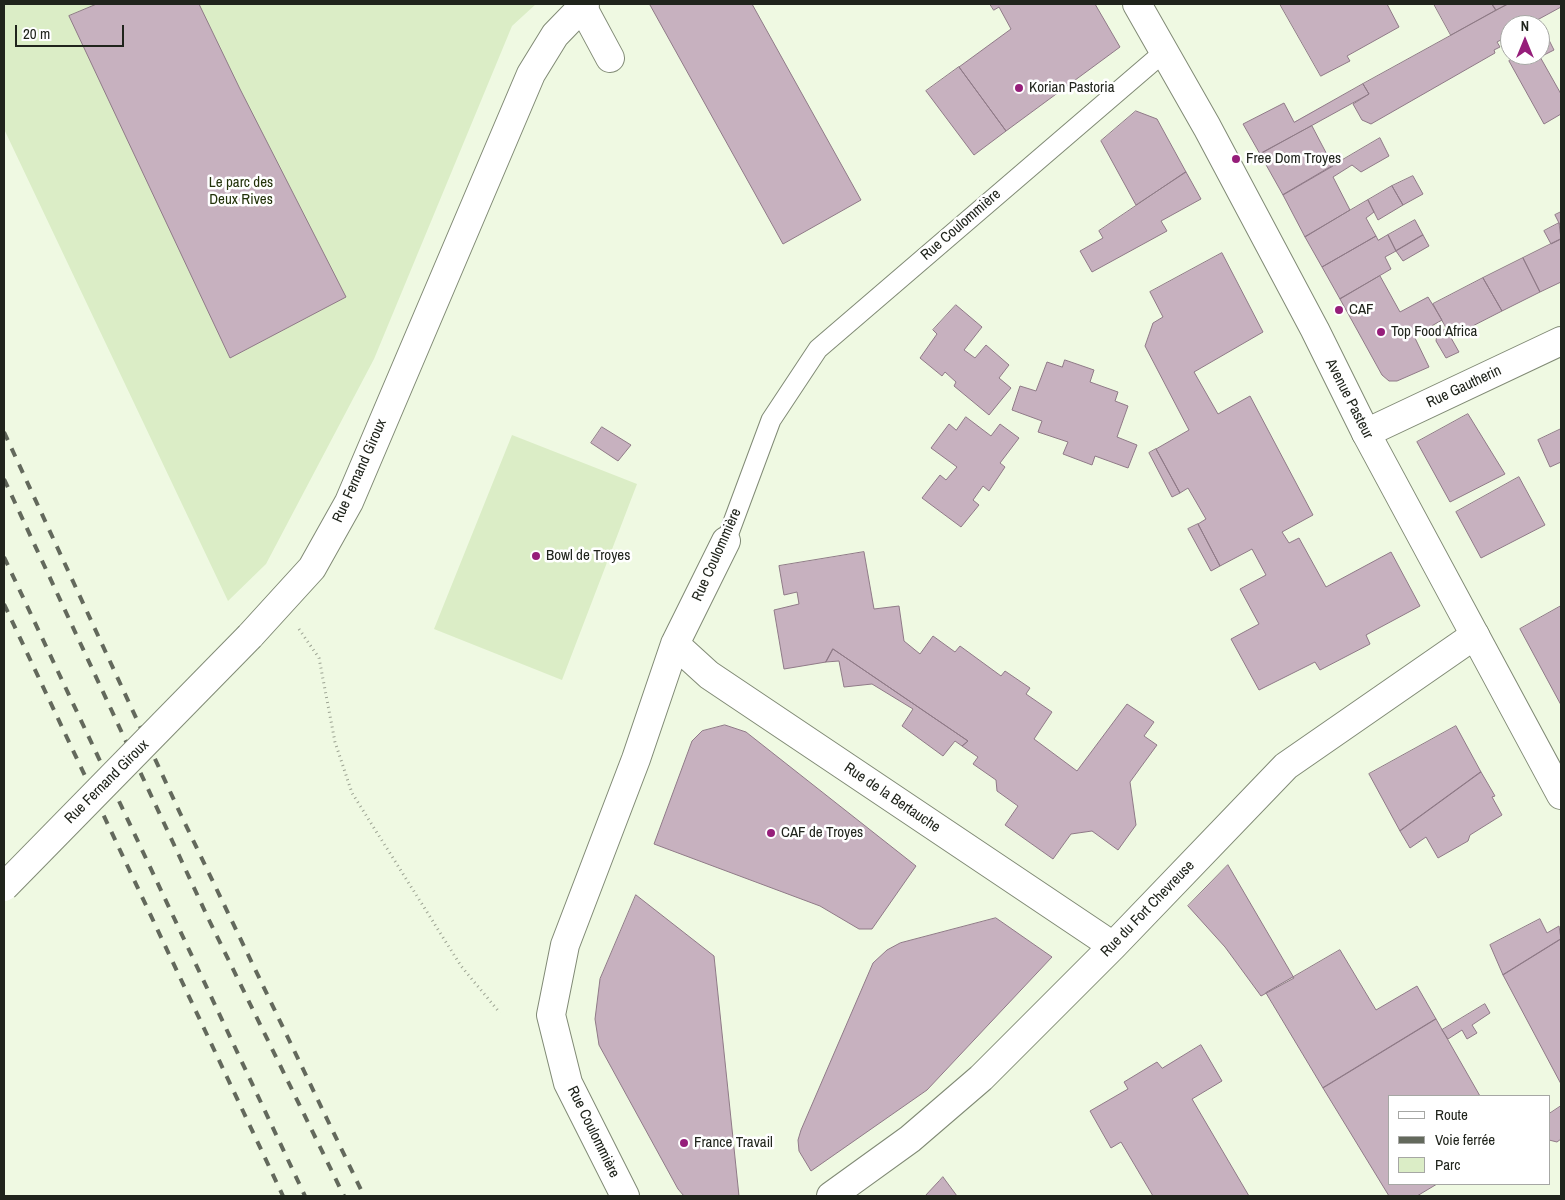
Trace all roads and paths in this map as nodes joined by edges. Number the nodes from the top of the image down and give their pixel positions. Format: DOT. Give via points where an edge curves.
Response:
graph roads {
  1 [pos="1136,4"];
  2 [pos="583,5"];
  3 [pos="1164,52"];
  4 [pos="610,58"];
  5 [pos="1561,341"];
  6 [pos="1366,433"];
  7 [pos="726,542"];
  8 [pos="294,622"];
  9 [pos="1475,635"];
  10 [pos="676,644"];
  11 [pos="1561,795"];
  12 [pos="4,887"];
  13 [pos="1113,946"];
  14 [pos="500,1013"];
  15 [pos="625,1196"];
  16 [pos="831,1196"];
  1 -- 3 [label="street, Avenue Pasteur"];
  2 -- 4 [label="street"];
  2 -- 12 [label="street, Rue Fernand Giroux, bridge" via="555,35 531,74 349,502 312,568 250,636"];
  3 -- 6 [label="street, Avenue Pasteur" via="1279,262"];
  3 -- 7 [label="lane, Rue Coulommière" via="818,348 771,420"];
  5 -- 6 [label="street, Rue Gautherin"];
  6 -- 9 [label="street, Avenue Pasteur"];
  7 -- 10 [label="street, Rue Coulommière"];
  8 -- 14 [label="path" via="319,658 335,742 352,792 461,966"];
  9 -- 11 [label="street, Avenue Pasteur"];
  9 -- 13 [label="street, Rue du Fort Chevreuse" via="1286,766"];
  10 -- 13 [label="street, Rue de la Bertauche" via="708,675"];
  10 -- 15 [label="street, Rue Coulommière" via="565,945 551,1015 568,1084"];
  13 -- 16 [label="street, Rue du Fort Chevreuse" via="981,1078 910,1138"];
}
